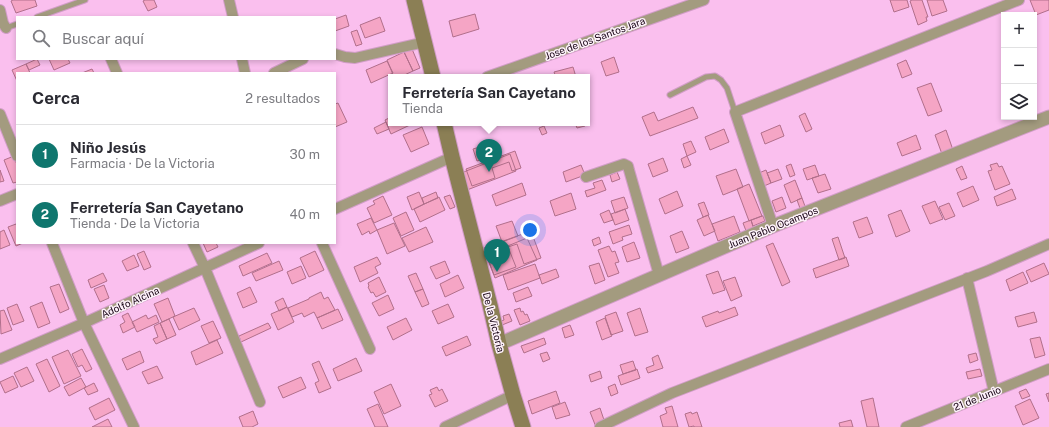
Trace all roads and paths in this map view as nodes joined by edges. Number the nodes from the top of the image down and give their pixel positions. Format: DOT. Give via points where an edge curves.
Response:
graph roads {
  1 [pos="85,0"];
  2 [pos="229,0"];
  3 [pos="414,0"];
  4 [pos="704,0"];
  5 [pos="1016,1"];
  6 [pos="0,10"];
  7 [pos="40,16"];
  8 [pos="233,16"];
  9 [pos="16,24"];
  10 [pos="6,28"];
  11 [pos="425,42"];
  12 [pos="336,54"];
  13 [pos="111,60"];
  14 [pos="242,60"];
  15 [pos="301,60"];
  16 [pos="117,72"];
  17 [pos="246,72"];
  18 [pos="276,72"];
  19 [pos="432,74"];
  20 [pos="495,74"];
  21 [pos="670,94"];
  22 [pos="735,112"];
  23 [pos="0,114"];
  24 [pos="1049,117"];
  25 [pos="445,126"];
  26 [pos="16,154"];
  27 [pos="452,157"];
  28 [pos="586,177"];
  29 [pos="16,194"];
  30 [pos="0,201"];
  31 [pos="336,209"];
  32 [pos="773,226"];
  33 [pos="52,244"];
  34 [pos="194,244"];
  35 [pos="257,244"];
  36 [pos="322,244"];
  37 [pos="1049,244"];
  38 [pos="205,268"];
  39 [pos="659,275"];
  40 [pos="967,278"];
  41 [pos="84,323"];
  42 [pos="499,344"];
  43 [pos="370,350"];
  44 [pos="0,359"];
  45 [pos="1049,369"];
  46 [pos="994,392"];
  47 [pos="513,395"];
  48 [pos="260,402"];
  49 [pos="134,427"];
  50 [pos="444,427"];
  51 [pos="523,427"];
  52 [pos="600,427"];
  53 [pos="906,427"];
  1 -- 7 [label="lane"];
  2 -- 8 [label="street"];
  3 -- 11 [label="main road"];
  4 -- 20 [label="street, Jose de los Santos Jara"];
  5 -- 22 [label="street"];
  6 -- 10 [label="street"];
  9 -- 10 [label="lane"];
  11 -- 12 [label="street" via="355,58"];
  11 -- 19 [label="main road"];
  13 -- 16 [label="street"];
  14 -- 17 [label="street"];
  15 -- 18 [label="street"];
  21 -- 22 [label="lane" via="706,77 716,76 727,88"];
  22 -- 32 [label="street"];
  23 -- 26 [label="street"];
  24 -- 32 [label="street, Juan Pablo Ocampos"];
  25 -- 27 [label="main road, De la Victoria"];
  27 -- 31 [label="street"];
  27 -- 42 [label="main road, De la Victoria"];
  28 -- 39 [label="street" via="624,164 628,166"];
  29 -- 30 [label="street"];
  32 -- 39 [label="street, Juan Pablo Ocampos"];
  33 -- 41 [label="street"];
  34 -- 38 [label="street"];
  35 -- 38 [label="street, Adolfo Alcina"];
  36 -- 43 [label="street"];
  37 -- 40 [label="street"];
  38 -- 41 [label="street, Adolfo Alcina"];
  38 -- 48 [label="street"];
  39 -- 42 [label="street, Juan Pablo Ocampos"];
  40 -- 46 [label="street"];
  40 -- 52 [label="street" via="672,393"];
  41 -- 44 [label="street, Adolfo Alcina"];
  41 -- 49 [label="street"];
  42 -- 47 [label="main road, De la Victoria"];
  45 -- 46 [label="street, 21 de Junio"];
  46 -- 53 [label="street, 21 de Junio"];
  47 -- 50 [label="street"];
  47 -- 51 [label="main road, De la Victoria"];
}
